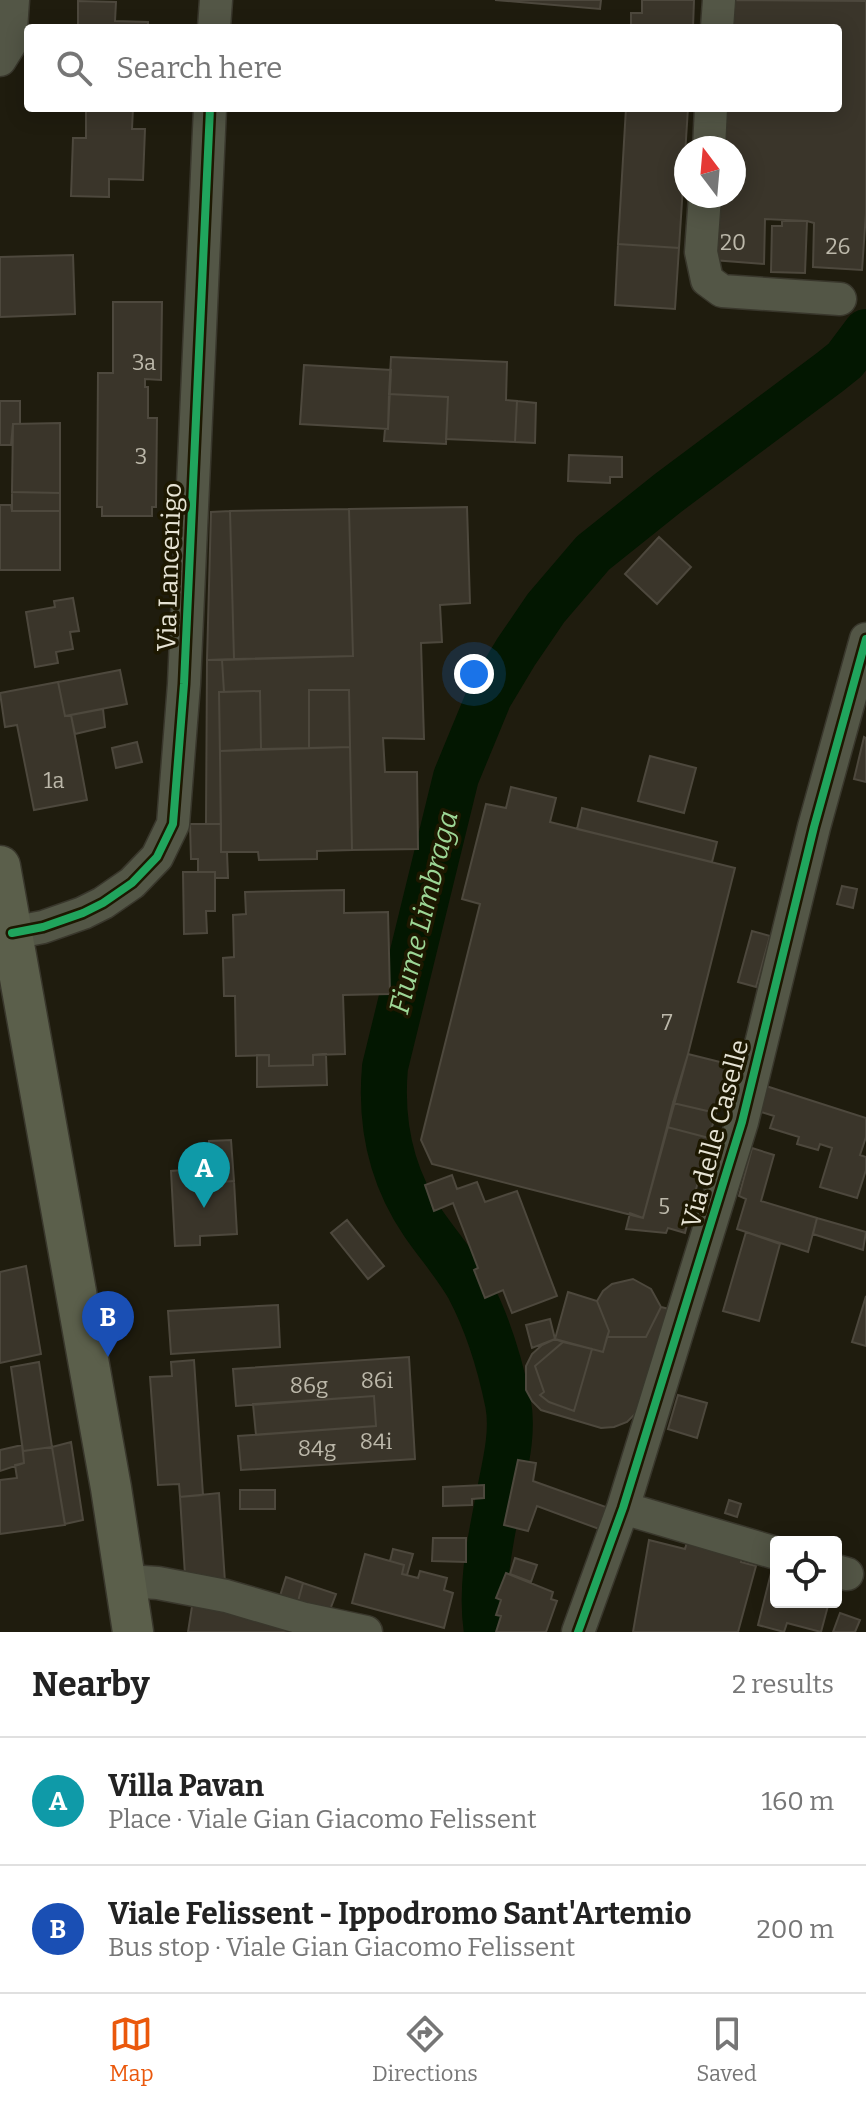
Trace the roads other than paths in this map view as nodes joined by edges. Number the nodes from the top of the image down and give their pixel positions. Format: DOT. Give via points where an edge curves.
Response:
graph roads {
  1 [pos="13,0"];
  2 [pos="216,0"];
  3 [pos="719,0"];
  4 [pos="214,24"];
  5 [pos="717,24"];
  6 [pos="0,60"];
  7 [pos="210,112"];
  8 [pos="711,112"];
  9 [pos="710,136"];
  10 [pos="704,208"];
  11 [pos="840,299"];
  12 [pos="866,639"];
  13 [pos="0,866"];
  14 [pos="9,949"];
  15 [pos="623,1508"];
  16 [pos="770,1551"];
  17 [pos="127,1581"];
  18 [pos="133,1632"];
  19 [pos="366,1632"];
  20 [pos="578,1632"];
  1 -- 6 [label="street" via="10,44"];
  2 -- 4 [label="street"];
  3 -- 5 [label="street"];
  7 -- 14 [label="street, Via Lancenigo" via="173,824 157,857 132,883"];
  8 -- 9 [label="street"];
  10 -- 11 [label="street" via="701,252 707,280 722,291"];
  12 -- 15 [label="street, Via delle Caselle" via="742,1122"];
  13 -- 14 [label="main road"];
  14 -- 17 [label="main road"];
  15 -- 16 [label="street"];
  15 -- 20 [label="street, Via delle Caselle"];
  17 -- 18 [label="main road"];
  17 -- 19 [label="street" via="226,1596"];
}
